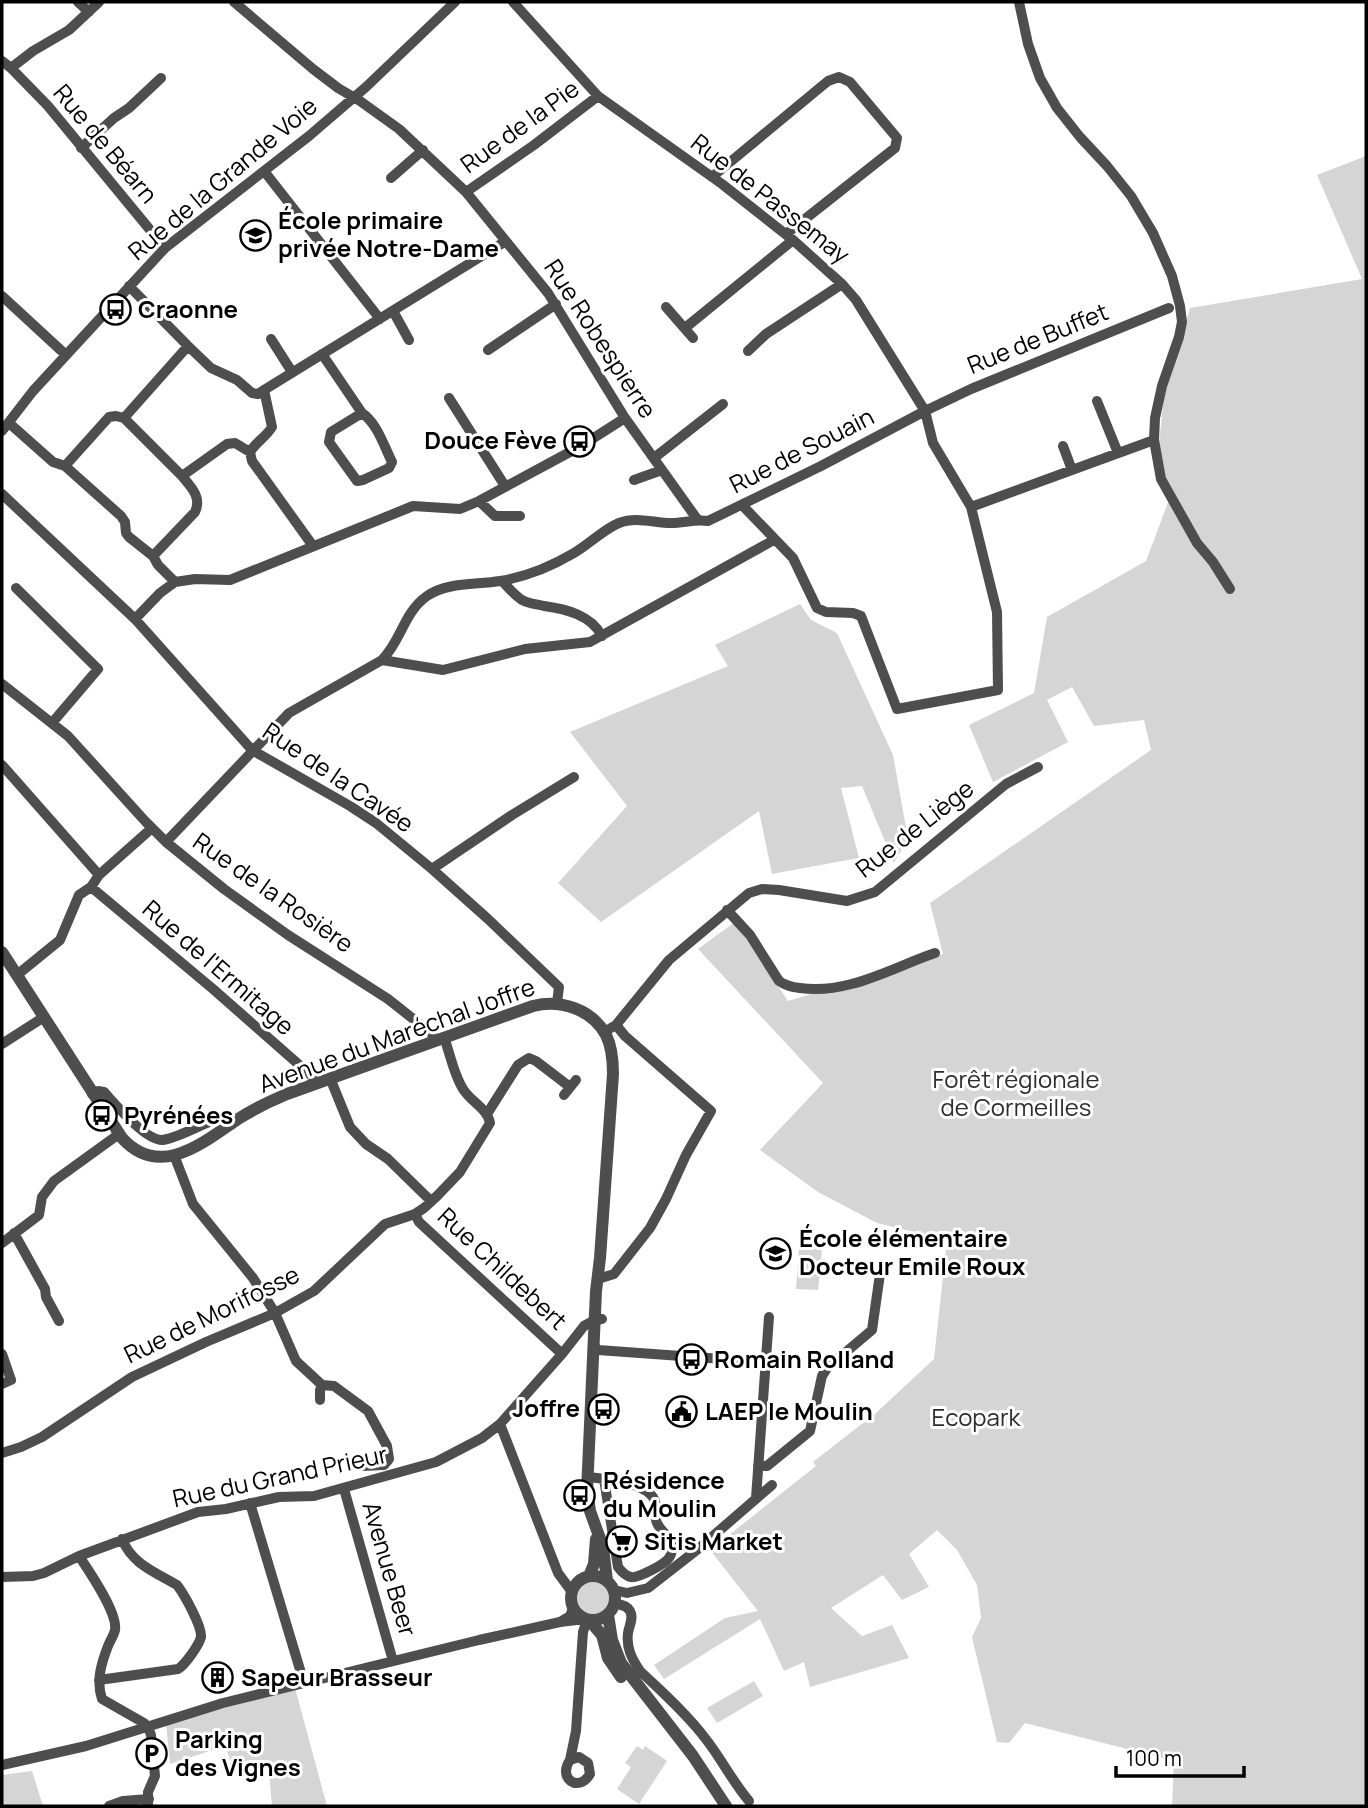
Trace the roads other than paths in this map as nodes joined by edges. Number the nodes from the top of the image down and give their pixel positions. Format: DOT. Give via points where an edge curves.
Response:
graph roads {
  1 [pos="78,2"];
  2 [pos="99,2"];
  3 [pos="234,2"];
  4 [pos="455,2"];
  5 [pos="513,2"];
  6 [pos="1019,2"];
  7 [pos="89,12"];
  8 [pos="2,61"];
  9 [pos="11,68"];
  10 [pos="161,78"];
  11 [pos="598,96"];
  12 [pos="353,97"];
  13 [pos="82,148"];
  14 [pos="423,150"];
  15 [pos="264,171"];
  16 [pos="712,177"];
  17 [pos="390,178"];
  18 [pos="466,192"];
  19 [pos="790,237"];
  20 [pos="506,241"];
  21 [pos="165,248"];
  22 [pos="842,284"];
  23 [pos="129,286"];
  24 [pos="2,296"];
  25 [pos="556,304"];
  26 [pos="666,307"];
  27 [pos="1168,308"];
  28 [pos="393,311"];
  29 [pos="380,319"];
  30 [pos="685,328"];
  31 [pos="693,338"];
  32 [pos="271,339"];
  33 [pos="409,340"];
  34 [pos="188,346"];
  35 [pos="488,349"];
  36 [pos="748,351"];
  37 [pos="323,354"];
  38 [pos="66,355"];
  39 [pos="292,372"];
  40 [pos="264,390"];
  41 [pos="449,398"];
  42 [pos="1097,401"];
  43 [pos="723,404"];
  44 [pos="925,411"];
  45 [pos="362,413"];
  46 [pos="124,418"];
  47 [pos="625,418"];
  48 [pos="5,427"];
  49 [pos="1154,440"];
  50 [pos="1063,446"];
  51 [pos="250,452"];
  52 [pos="1118,453"];
  53 [pos="654,457"];
  54 [pos="65,466"];
  55 [pos="662,470"];
  56 [pos="1072,470"];
  57 [pos="182,476"];
  58 [pos="634,480"];
  59 [pos="505,486"];
  60 [pos="2,494"];
  61 [pos="479,501"];
  62 [pos="743,505"];
  63 [pos="971,507"];
  64 [pos="520,516"];
  65 [pos="697,519"];
  66 [pos="775,540"];
  67 [pos="313,545"];
  68 [pos="153,556"];
  69 [pos="502,581"];
  70 [pos="175,582"];
  71 [pos="16,589"];
  72 [pos="1230,589"];
  73 [pos="135,619"];
  74 [pos="602,636"];
  75 [pos="382,660"];
  76 [pos="2,684"];
  77 [pos="52,723"];
  78 [pos="252,750"];
  79 [pos="2,765"];
  80 [pos="1038,766"];
  81 [pos="574,777"];
  82 [pos="152,828"];
  83 [pos="166,842"];
  84 [pos="432,869"];
  85 [pos="99,875"];
  86 [pos="90,887"];
  87 [pos="727,910"];
  88 [pos="2,952"];
  89 [pos="935,953"];
  90 [pos="17,975"];
  91 [pos="556,1003"];
  92 [pos="44,1017"];
  93 [pos="616,1025"];
  94 [pos="604,1032"];
  95 [pos="440,1039"];
  96 [pos="2,1044"];
  97 [pos="330,1078"];
  98 [pos="316,1083"];
  99 [pos="570,1087"];
  100 [pos="92,1094"];
  101 [pos="487,1114"];
  102 [pos="209,1122"];
  103 [pos="119,1134"];
  104 [pos="174,1155"];
  105 [pos="431,1201"];
  106 [pos="415,1214"];
  107 [pos="14,1233"];
  108 [pos="2,1242"];
  109 [pos="880,1274"];
  110 [pos="600,1279"];
  111 [pos="275,1313"];
  112 [pos="597,1315"];
  113 [pos="769,1317"];
  114 [pos="59,1321"];
  115 [pos="597,1346"];
  116 [pos="2,1354"];
  117 [pos="562,1354"];
  118 [pos="765,1362"];
  119 [pos="6,1382"];
  120 [pos="321,1385"];
  121 [pos="320,1400"];
  122 [pos="500,1424"];
  123 [pos="2,1453"];
  124 [pos="375,1465"];
  125 [pos="362,1466"];
  126 [pos="758,1466"];
  127 [pos="588,1477"];
  128 [pos="380,1479"];
  129 [pos="604,1479"];
  130 [pos="772,1485"];
  131 [pos="344,1489"];
  132 [pos="756,1498"];
  133 [pos="250,1503"];
  134 [pos="596,1532"];
  135 [pos="122,1539"];
  136 [pos="79,1556"];
  137 [pos="589,1576"];
  138 [pos="2,1577"];
  139 [pos="611,1585"];
  140 [pos="572,1592"];
  141 [pos="615,1603"];
  142 [pos="573,1608"];
  143 [pos="608,1615"];
  144 [pos="560,1622"];
  145 [pos="586,1623"];
  146 [pos="393,1661"];
  147 [pos="99,1680"];
  148 [pos="304,1683"];
  149 [pos="148,1727"];
  150 [pos="673,1729"];
  151 [pos="573,1744"];
  152 [pos="582,1758"];
  153 [pos="570,1760"];
  154 [pos="2,1765"];
  155 [pos="749,1801"];
  156 [pos="149,1803"];
  157 [pos="109,1806"];
  158 [pos="726,1806"];
  1 -- 7 [label="street"];
  2 -- 7 [label="street"];
  3 -- 12 [label="street, Rue Robespierre"];
  4 -- 12 [label="street, Rue de la Grande Voie"];
  5 -- 11 [label="street, Rue de Passemay"];
  6 -- 49 [label="street" via="1032,56 1051,99 1131,196 1172,276 1182,322 1162,386"];
  7 -- 9 [label="street"];
  8 -- 9 [label="street, Rue de Béarn"];
  9 -- 13 [label="street, Rue de Béarn"];
  10 -- 13 [label="street"];
  11 -- 16 [label="street, Rue de Passemay"];
  11 -- 18 [label="street, Rue de la Pie"];
  12 -- 14 [label="street, Rue Robespierre" via="400,128"];
  12 -- 15 [label="street, Rue de la Grande Voie"];
  13 -- 21 [label="street, Rue de Béarn"];
  14 -- 17 [label="street"];
  14 -- 18 [label="street, Rue Robespierre"];
  15 -- 21 [label="street, Rue de la Grande Voie"];
  15 -- 29 [label="street"];
  16 -- 19 [label="street, Rue de Passemay"];
  16 -- 19 [label="street" via="828,81 839,77 850,82 897,138 895,148"];
  18 -- 20 [label="street, Rue Robespierre"];
  19 -- 22 [label="street, Rue de Passemay"];
  19 -- 30 [label="street"];
  20 -- 25 [label="street, Rue Robespierre"];
  20 -- 28 [label="street"];
  21 -- 23 [label="street, Rue de la Grande Voie"];
  22 -- 36 [label="street"];
  22 -- 44 [label="street, Rue de Passemay"];
  23 -- 34 [label="street"];
  23 -- 38 [label="street, Rue de la Grande Voie"];
  24 -- 38 [label="street"];
  25 -- 35 [label="street"];
  25 -- 47 [label="street, Rue Robespierre"];
  26 -- 30 [label="street"];
  27 -- 44 [label="street, Rue de Buffet"];
  28 -- 29 [label="street"];
  28 -- 33 [label="street"];
  29 -- 37 [label="street"];
  30 -- 31 [label="street"];
  32 -- 39 [label="street"];
  34 -- 40 [label="street" via="211,368 252,393"];
  34 -- 46 [label="street"];
  37 -- 39 [label="street"];
  37 -- 45 [label="street"];
  38 -- 48 [label="street, Rue de la Grande Voie"];
  39 -- 40 [label="street"];
  40 -- 51 [label="street" via="272,427"];
  41 -- 59 [label="street"];
  42 -- 52 [label="street"];
  43 -- 53 [label="street"];
  44 -- 62 [label="street, Rue de Souain"];
  44 -- 63 [label="street, Rue de Passemay" via="933,443"];
  45 -- 45 [label="street" via="368,416 392,462 389,468 358,481 329,442 331,432"];
  46 -- 54 [label="street" via="109,417"];
  46 -- 57 [label="street"];
  47 -- 53 [label="street, Rue Robespierre"];
  47 -- 59 [label="street"];
  48 -- 54 [label="street" via="52,462"];
  49 -- 52 [label="street"];
  49 -- 72 [label="street" via="1161,479 1197,543"];
  50 -- 56 [label="street"];
  51 -- 57 [label="street" via="235,443 227,444"];
  51 -- 67 [label="street"];
  52 -- 56 [label="street"];
  53 -- 55 [label="street, Rue Robespierre"];
  54 -- 68 [label="street" via="121,516 125,533"];
  55 -- 58 [label="street"];
  55 -- 65 [label="street, Rue Robespierre"];
  56 -- 63 [label="street"];
  57 -- 68 [label="street" via="198,506"];
  59 -- 61 [label="street"];
  60 -- 73 [label="street, Rue de la Cavée"];
  61 -- 64 [label="street" via="495,516"];
  61 -- 67 [label="street" via="460,509 413,506"];
  62 -- 65 [label="street, Rue de Souain" via="708,521"];
  62 -- 66 [label="street"];
  63 -- 66 [label="street, Rue de Passemay" via="997,612 998,690 897,709 860,616 817,608 793,558"];
  65 -- 69 [label="street, Rue de Souain" via="618,524 543,569"];
  66 -- 74 [label="street"];
  67 -- 70 [label="street" via="230,580"];
  68 -- 70 [label="street"];
  69 -- 74 [label="street" via="523,601 580,615"];
  69 -- 75 [label="street, Rue de Souain" via="444,588 428,595 411,610"];
  70 -- 73 [label="street"];
  71 -- 77 [label="street" via="97,669"];
  73 -- 78 [label="street, Rue de la Cavée"];
  74 -- 75 [label="street" via="443,670"];
  75 -- 78 [label="street" via="289,713"];
  76 -- 77 [label="street, Rue de la Rosière"];
  77 -- 82 [label="street, Rue de la Rosière"];
  78 -- 83 [label="street"];
  78 -- 84 [label="street, Rue de la Cavée" via="364,814"];
  79 -- 85 [label="street"];
  80 -- 87 [label="street, Rue de Liège" via="1006,784 875,891 847,901 762,888"];
  81 -- 84 [label="street"];
  82 -- 83 [label="street, Rue de la Rosière"];
  82 -- 85 [label="street"];
  83 -- 95 [label="street, Rue de la Rosière" via="234,897"];
  84 -- 91 [label="street, Rue de la Cavée" via="559,986"];
  85 -- 86 [label="street"];
  86 -- 90 [label="street" via="79,895 60,940"];
  86 -- 98 [label="street, Rue de l'Ermitage"];
  87 -- 89 [label="street" via="750,935 779,981 792,987 835,988"];
  87 -- 93 [label="street, Rue de Liège" via="669,960"];
  88 -- 90 [label="street, Avenue du Maréchal Joffre"];
  90 -- 92 [label="street, Avenue du Maréchal Joffre"];
  91 -- 94 [label="street, Avenue du Maréchal Joffre" via="585,1014"];
  91 -- 95 [label="street, Avenue du Maréchal Joffre" via="533,1006"];
  92 -- 96 [label="street"];
  92 -- 100 [label="street, Avenue du Maréchal Joffre"];
  93 -- 94 [label="street"];
  93 -- 110 [label="street" via="711,1111 650,1228 614,1274"];
  94 -- 110 [label="street" via="613,1074"];
  95 -- 97 [label="street, Avenue du Maréchal Joffre"];
  95 -- 101 [label="street" via="461,1087"];
  97 -- 98 [label="street, Avenue du Maréchal Joffre"];
  97 -- 105 [label="street, Rue Childebert" via="350,1127"];
  98 -- 104 [label="street, Avenue du Maréchal Joffre" via="264,1104 196,1148"];
  99 -- 101 [label="street, Rue de Morifosse" via="529,1058 518,1065"];
  100 -- 102 [label="street" via="104,1092 154,1139 166,1140"];
  100 -- 103 [label="street, Avenue du Maréchal Joffre"];
  101 -- 105 [label="street, Rue de Morifosse" via="490,1123 477,1146"];
  103 -- 104 [label="street, Avenue du Maréchal Joffre" via="139,1151"];
  103 -- 107 [label="street" via="54,1181 42,1197 39,1215"];
  104 -- 111 [label="street" via="193,1204 236,1254"];
  105 -- 106 [label="street, Rue de Morifosse"];
  106 -- 111 [label="street, Rue de Morifosse" via="385,1224 314,1291"];
  106 -- 117 [label="street, Rue Childebert"];
  107 -- 108 [label="street"];
  107 -- 114 [label="street"];
  109 -- 126 [label="street" via="872,1330 822,1376 810,1431 766,1466"];
  110 -- 112 [label="street"];
  110 -- 112 [label="street" via="603,1293"];
  111 -- 120 [label="street" via="296,1361"];
  111 -- 123 [label="street, Rue de Morifosse" via="132,1377 42,1437"];
  112 -- 115 [label="street"];
  112 -- 117 [label="street, Rue du Grand Prieur"];
  113 -- 118 [label="street"];
  115 -- 118 [label="street"];
  115 -- 127 [label="street"];
  116 -- 119 [label="street"];
  117 -- 122 [label="street, Rue du Grand Prieur"];
  118 -- 126 [label="street"];
  120 -- 121 [label="street"];
  120 -- 124 [label="street" via="334,1386 368,1410 387,1446 389,1460"];
  122 -- 128 [label="street, Rue du Grand Prieur" via="436,1462"];
  122 -- 140 [label="street" via="558,1573"];
  124 -- 125 [label="street"];
  124 -- 128 [label="street"];
  126 -- 132 [label="street"];
  127 -- 129 [label="street"];
  127 -- 134 [label="street"];
  128 -- 131 [label="street, Rue du Grand Prieur"];
  129 -- 129 [label="street" via="642,1489 653,1497 656,1523 671,1541 672,1553 666,1561 636,1577 618,1567"];
  130 -- 132 [label="street"];
  131 -- 133 [label="street, Rue du Grand Prieur"];
  131 -- 146 [label="street, Avenue Beer"];
  132 -- 139 [label="street" via="648,1588 627,1593"];
  133 -- 135 [label="street, Rue du Grand Prieur" via="198,1512"];
  133 -- 148 [label="street"];
  134 -- 137 [label="street" via="596,1555"];
  134 -- 139 [label="street"];
  135 -- 136 [label="street, Rue du Grand Prieur"];
  135 -- 147 [label="street" via="135,1560 182,1591 200,1628 200,1640 178,1670"];
  136 -- 138 [label="street, Rue du Grand Prieur" via="44,1573"];
  136 -- 147 [label="street" via="102,1594 115,1630"];
  137 -- 139 [label="street" via="601,1577"];
  137 -- 140 [label="street" via="576,1583"];
  139 -- 141 [label="street"];
  140 -- 142 [label="street"];
  141 -- 143 [label="street"];
  141 -- 155 [label="street" via="631,1611 629,1654 640,1671 707,1740"];
  142 -- 144 [label="street"];
  142 -- 145 [label="street"];
  143 -- 145 [label="street"];
  143 -- 150 [label="street" via="621,1663"];
  144 -- 145 [label="street"];
  144 -- 146 [label="street"];
  145 -- 150 [label="street" via="602,1635 608,1658 620,1676"];
  145 -- 151 [label="street"];
  146 -- 148 [label="street"];
  147 -- 149 [label="street" via="105,1702"];
  148 -- 149 [label="street"];
  149 -- 154 [label="street"];
  149 -- 156 [label="street" via="155,1776"];
  150 -- 158 [label="street"];
  151 -- 152 [label="street"];
  151 -- 153 [label="street"];
  152 -- 153 [label="street"];
  152 -- 153 [label="street" via="590,1774 579,1783 565,1774"];
  156 -- 157 [label="street" via="123,1801"];
}
